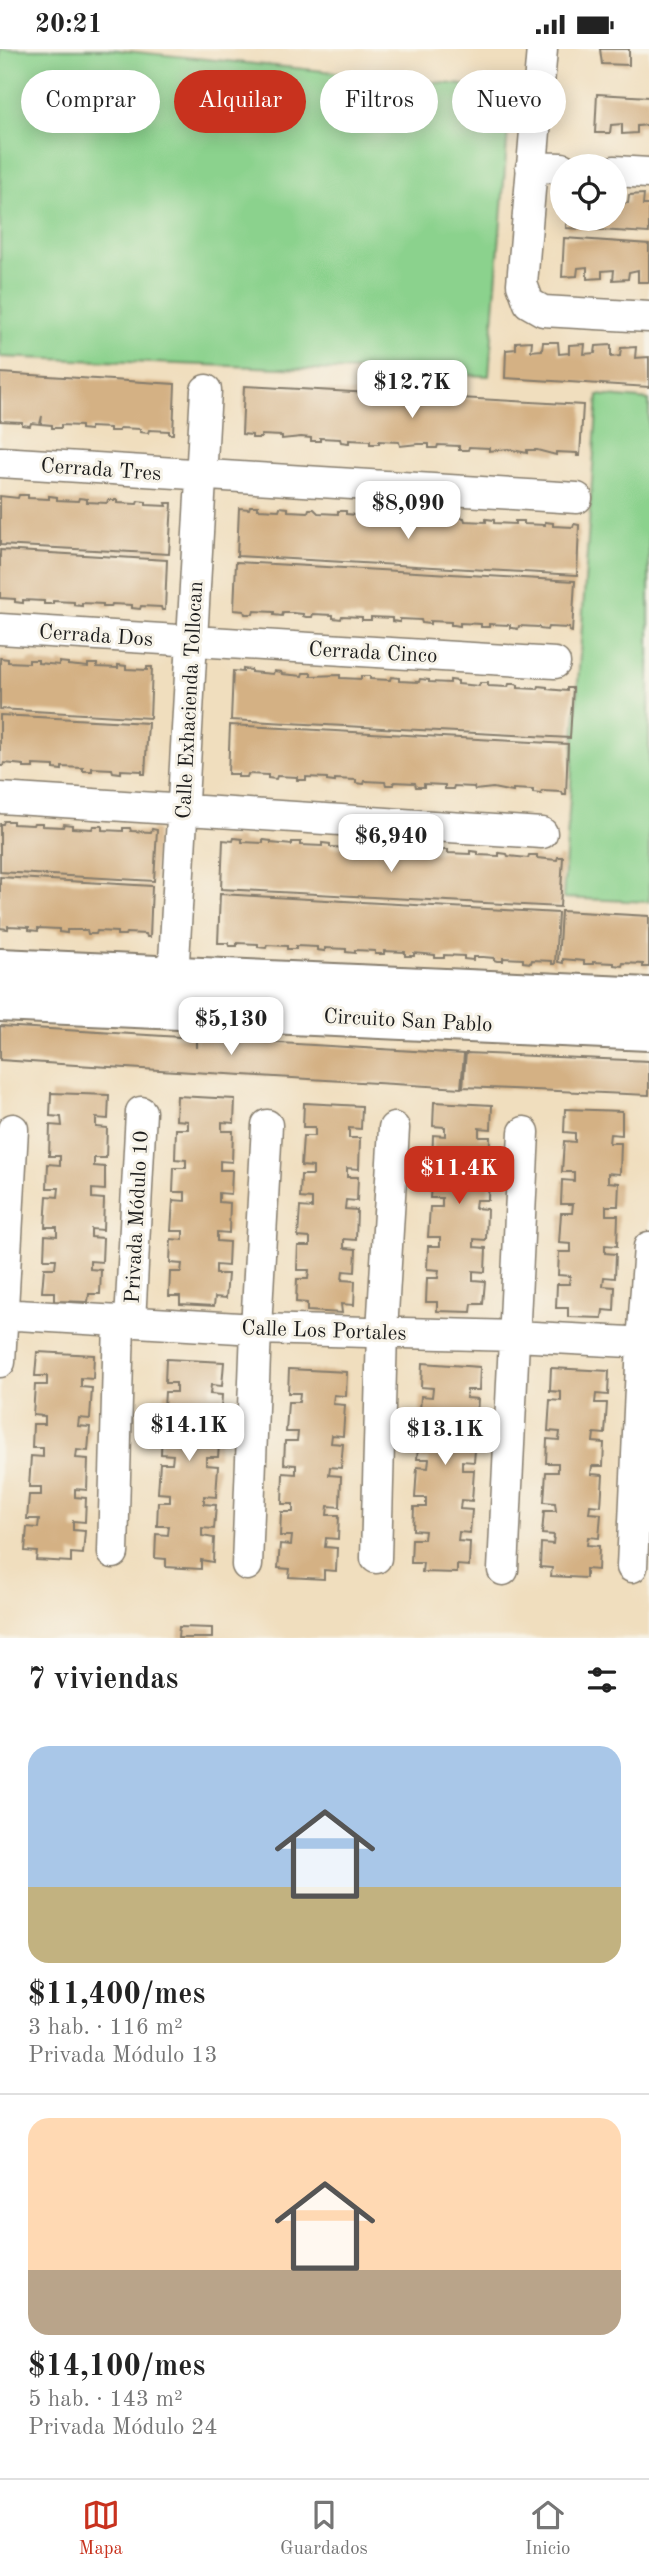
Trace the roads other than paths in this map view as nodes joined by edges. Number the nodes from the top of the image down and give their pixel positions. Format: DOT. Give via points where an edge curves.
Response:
graph roads {
  1 [pos="542,49"];
  2 [pos="531,167"];
  3 [pos="550,168"];
  4 [pos="627,172"];
  5 [pos="649,173"];
  6 [pos="649,317"];
  7 [pos="206,390"];
  8 [pos="0,462"];
  9 [pos="202,475"];
  10 [pos="578,498"];
  11 [pos="0,629"];
  12 [pos="192,641"];
  13 [pos="555,663"];
  14 [pos="0,798"];
  15 [pos="183,811"];
  16 [pos="542,833"];
  17 [pos="0,968"];
  18 [pos="172,993"];
  19 [pos="649,997"];
  20 [pos="0,1002"];
  21 [pos="649,1031"];
  22 [pos="141,1112"];
  23 [pos="267,1125"];
  24 [pos="394,1128"];
  25 [pos="13,1129"];
  26 [pos="524,1132"];
  27 [pos="649,1247"];
  28 [pos="1,1314"];
  29 [pos="125,1322"];
  30 [pos="256,1329"];
  31 [pos="382,1331"];
  32 [pos="515,1336"];
  33 [pos="645,1343"];
  34 [pos="0,1362"];
  35 [pos="113,1553"];
  36 [pos="376,1558"];
  37 [pos="247,1565"];
  38 [pos="632,1567"];
  39 [pos="503,1570"];
  1 -- 2 [label="street"];
  2 -- 3 [label="street"];
  2 -- 6 [label="street" via="522,284 528,303 543,311"];
  4 -- 5 [label="street"];
  7 -- 9 [label="street, Calle Exhacienda Tollocan"];
  8 -- 9 [label="street, Cerrada Tres"];
  9 -- 10 [label="street, Cerrada Tres"];
  9 -- 12 [label="street, Calle Exhacienda Tollocan"];
  11 -- 12 [label="street, Cerrada Dos"];
  12 -- 13 [label="street, Cerrada Cinco"];
  12 -- 15 [label="street, Calle Exhacienda Tollocan"];
  14 -- 15 [label="street"];
  15 -- 16 [label="street"];
  15 -- 18 [label="street, Calle Exhacienda Tollocan"];
  17 -- 18 [label="street, Circuito San Pablo"];
  18 -- 19 [label="street, Circuito San Pablo"];
  18 -- 20 [label="street, Circuito San Pablo"];
  18 -- 21 [label="street, Circuito San Pablo"];
  22 -- 29 [label="street, Privada Módulo 10"];
  23 -- 30 [label="street"];
  24 -- 31 [label="street"];
  25 -- 28 [label="street"];
  26 -- 32 [label="street"];
  27 -- 33 [label="street"];
  28 -- 29 [label="street, Calle Los Portales"];
  28 -- 34 [label="street"];
  29 -- 30 [label="street, Calle Los Portales"];
  29 -- 35 [label="street, Privada Módulo 10"];
  30 -- 31 [label="street, Calle Los Portales"];
  30 -- 37 [label="street"];
  31 -- 32 [label="street, Calle Los Portales"];
  31 -- 36 [label="street"];
  32 -- 33 [label="street, Calle Los Portales"];
  32 -- 39 [label="street"];
  33 -- 38 [label="street"];
}
